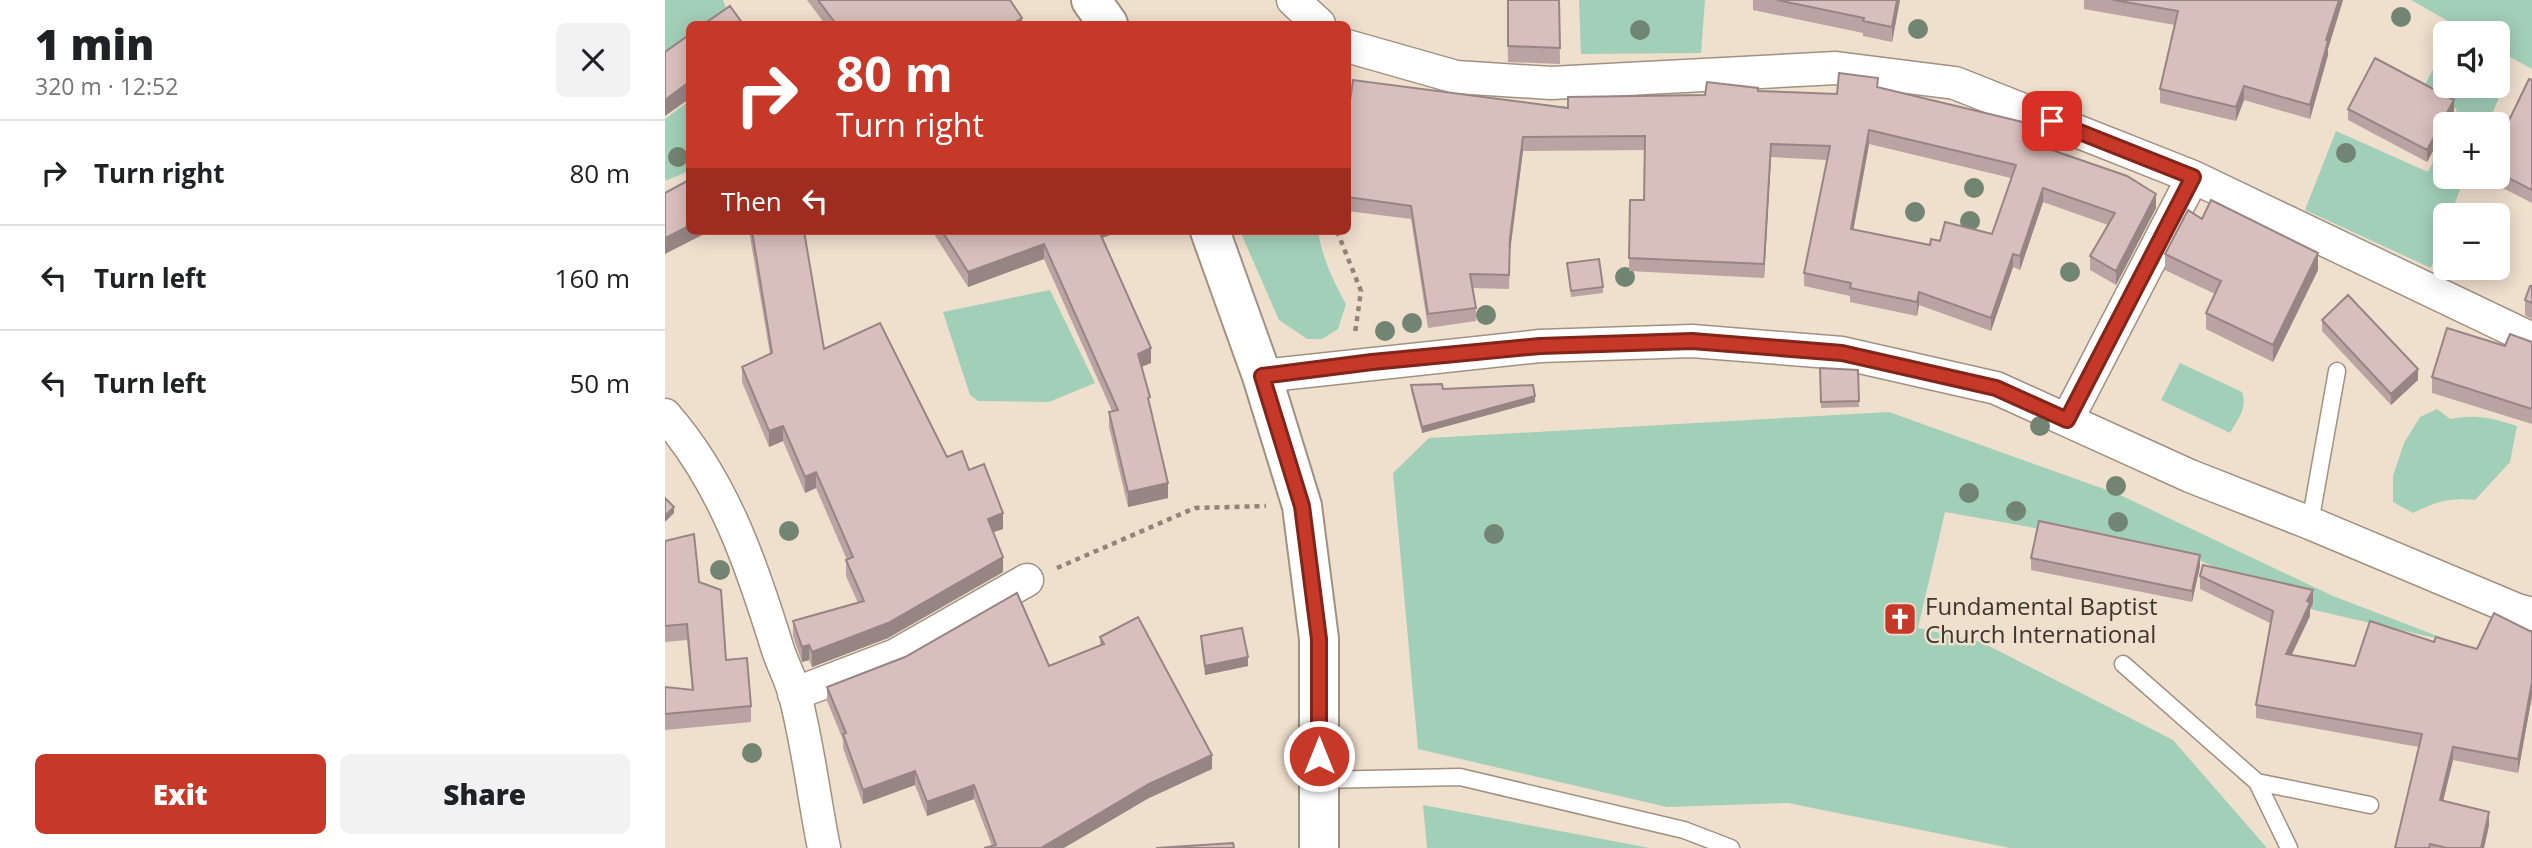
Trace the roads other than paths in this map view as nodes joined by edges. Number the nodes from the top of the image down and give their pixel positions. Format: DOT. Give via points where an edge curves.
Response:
graph roads {
  1 [pos="1091,0"];
  2 [pos="1293,0"];
  3 [pos="1106,21"];
  4 [pos="1316,21"];
  5 [pos="1351,47"];
  6 [pos="2193,177"];
  7 [pos="1211,235"];
  8 [pos="2532,339"];
  9 [pos="2337,371"];
  10 [pos="1262,376"];
  11 [pos="665,415"];
  12 [pos="2067,420"];
  13 [pos="2310,523"];
  14 [pos="1027,580"];
  15 [pos="2532,614"];
  16 [pos="2123,664"];
  17 [pos="795,694"];
  18 [pos="1319,780"];
  19 [pos="2257,782"];
  20 [pos="2370,805"];
  21 [pos="824,848"];
  22 [pos="1319,848"];
  23 [pos="1731,848"];
  24 [pos="2289,848"];
  1 -- 3 [label="main road"];
  2 -- 4 [label="street"];
  5 -- 6 [label="street" via="1456,77 1551,83 1836,68 1955,83"];
  6 -- 8 [label="street"];
  6 -- 12 [label="street"];
  7 -- 10 [label="main road"];
  9 -- 13 [label="lane"];
  10 -- 12 [label="street" via="1540,346 1692,341 1842,353 1996,388"];
  10 -- 18 [label="main road" via="1302,506 1319,639"];
  11 -- 17 [label="street" via="687,439 734,522"];
  12 -- 13 [label="street" via="2190,476"];
  13 -- 15 [label="street"];
  14 -- 17 [label="street" via="896,655"];
  16 -- 19 [label="lane"];
  17 -- 21 [label="street"];
  18 -- 22 [label="main road"];
  18 -- 23 [label="lane" via="1460,777 1684,830"];
  19 -- 20 [label="lane"];
  19 -- 24 [label="lane"];
}
